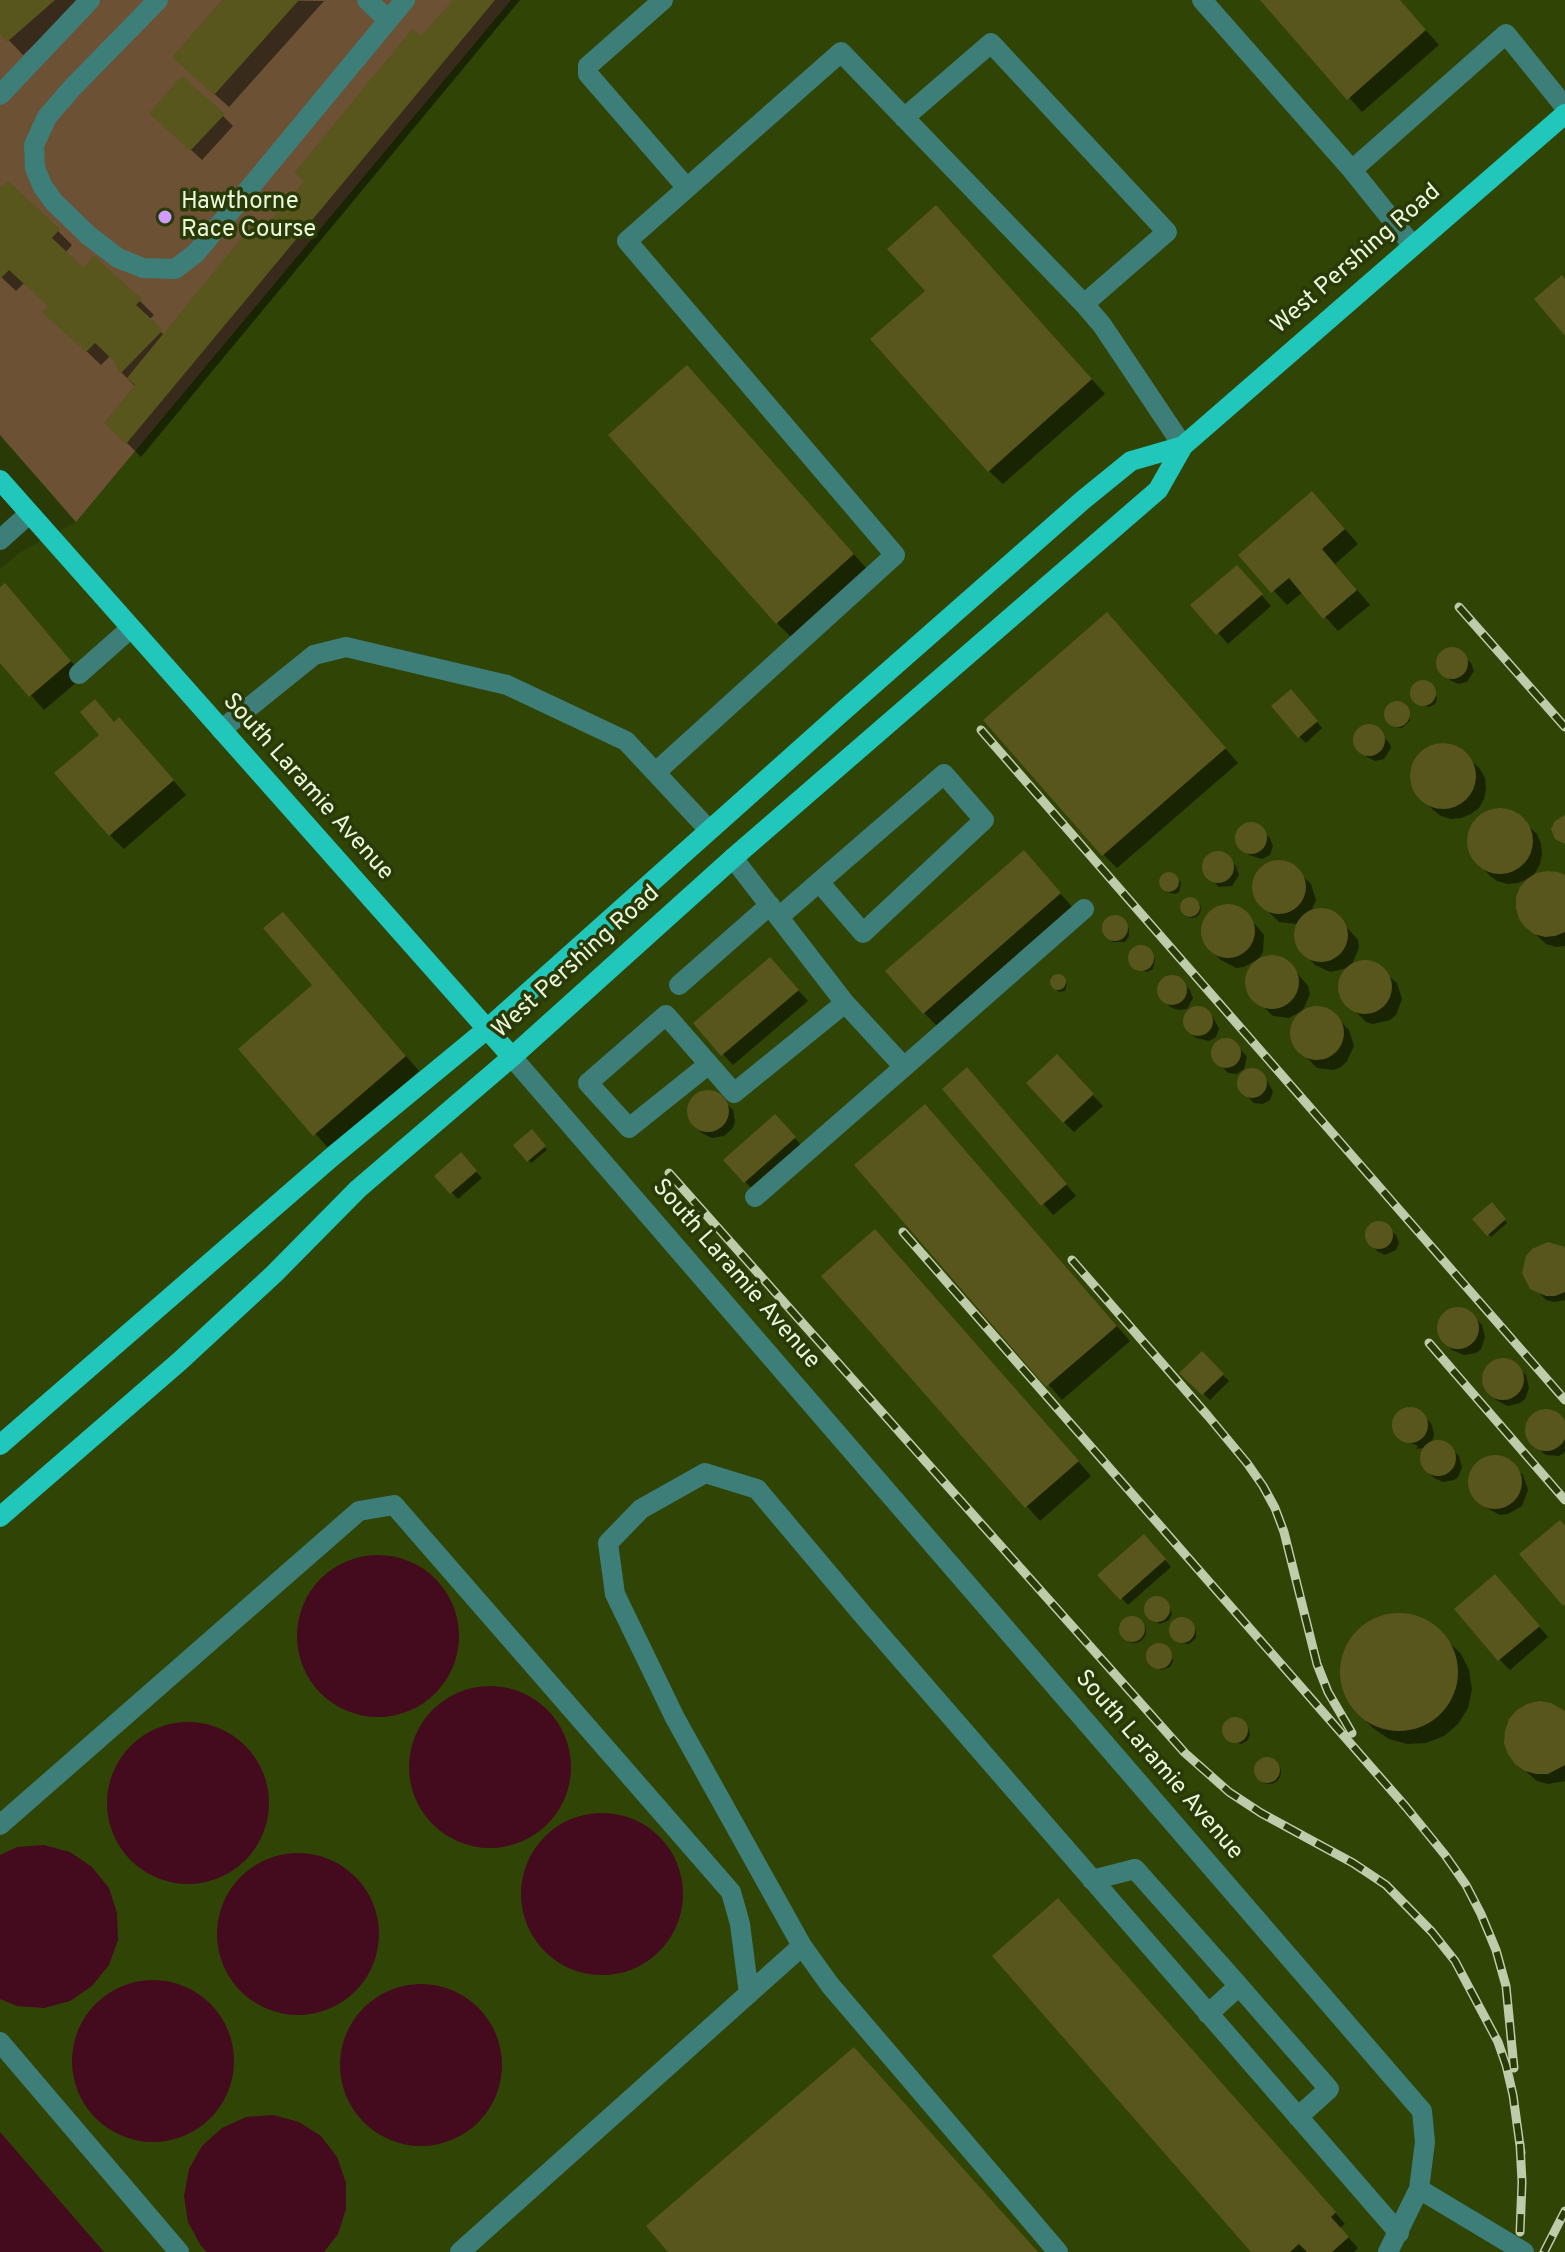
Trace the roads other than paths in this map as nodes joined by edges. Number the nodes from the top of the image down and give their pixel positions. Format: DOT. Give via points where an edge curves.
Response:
graph roads {
  1 [pos="90,0"];
  2 [pos="158,0"];
  3 [pos="367,0"];
  4 [pos="405,0"];
  5 [pos="663,0"];
  6 [pos="1202,0"];
  7 [pos="388,20"];
  8 [pos="0,95"];
  9 [pos="1565,107"];
  10 [pos="1565,114"];
  11 [pos="904,118"];
  12 [pos="1352,170"];
  13 [pos="687,188"];
  14 [pos="1413,246"];
  15 [pos="1084,304"];
  16 [pos="1183,446"];
  17 [pos="0,480"];
  18 [pos="29,514"];
  19 [pos="0,540"];
  20 [pos="131,628"];
  21 [pos="79,674"];
  22 [pos="221,730"];
  23 [pos="656,772"];
  24 [pos="709,830"];
  25 [pos="733,858"];
  26 [pos="819,882"];
  27 [pos="1084,909"];
  28 [pos="774,911"];
  29 [pos="679,985"];
  30 [pos="845,1003"];
  31 [pos="487,1029"];
  32 [pos="512,1057"];
  33 [pos="709,1064"];
  34 [pos="904,1067"];
  35 [pos="755,1197"];
  36 [pos="0,1445"];
  37 [pos="0,1517"];
  38 [pos="0,1825"];
  39 [pos="1092,1880"];
  40 [pos="802,1946"];
  41 [pos="1239,1986"];
  42 [pos="749,1994"];
  43 [pos="1208,2014"];
  44 [pos="0,2042"];
  45 [pos="1298,2117"];
  46 [pos="1419,2189"];
  47 [pos="1399,2233"];
  48 [pos="179,2252"];
  49 [pos="460,2252"];
  50 [pos="1058,2252"];
  51 [pos="1388,2252"];
  52 [pos="1524,2252"];
  1 -- 8 [label="street"];
  2 -- 7 [label="street" via="47,117 34,145 35,168 54,202 118,258 143,268 175,269 196,253"];
  3 -- 7 [label="street"];
  4 -- 7 [label="street"];
  5 -- 13 [label="street" via="588,66 588,74"];
  6 -- 12 [label="street"];
  9 -- 12 [label="street" via="1506,34"];
  10 -- 14 [label="main road, West Pershing Road"];
  11 -- 13 [label="street" via="841,52"];
  11 -- 15 [label="street"];
  11 -- 15 [label="street" via="991,43 1167,232"];
  12 -- 14 [label="street"];
  13 -- 23 [label="street" via="627,241 895,555"];
  14 -- 16 [label="main road, West Pershing Road"];
  15 -- 16 [label="street"];
  16 -- 24 [label="main road, West Pershing Road" via="1131,461"];
  16 -- 25 [label="main road, West Pershing Road" via="1158,490"];
  17 -- 18 [label="main road, South Laramie Avenue"];
  18 -- 19 [label="street"];
  18 -- 20 [label="main road, South Laramie Avenue"];
  20 -- 21 [label="street"];
  20 -- 22 [label="main road, South Laramie Avenue"];
  22 -- 23 [label="street" via="314,655 346,647 507,685 626,741"];
  22 -- 31 [label="main road, South Laramie Avenue"];
  23 -- 24 [label="street"];
  24 -- 25 [label="main road"];
  24 -- 31 [label="main road, West Pershing Road"];
  25 -- 28 [label="street"];
  25 -- 32 [label="main road, West Pershing Road"];
  26 -- 26 [label="street" via="944,774 984,820 863,933"];
  26 -- 28 [label="street"];
  27 -- 34 [label="street"];
  28 -- 29 [label="street"];
  28 -- 30 [label="street"];
  30 -- 33 [label="street" via="734,1093"];
  30 -- 34 [label="street"];
  31 -- 32 [label="main road, South Laramie Avenue"];
  31 -- 36 [label="main road, West Pershing Road"];
  32 -- 37 [label="main road, West Pershing Road" via="358,1189 180,1361"];
  32 -- 46 [label="street, South Laramie Avenue" via="1422,2111 1425,2142"];
  33 -- 33 [label="street" via="666,1015 588,1083 629,1128"];
  34 -- 35 [label="street"];
  38 -- 42 [label="street" via="359,1511 394,1505 731,1892"];
  39 -- 40 [label="street" via="757,1489 705,1473 641,1509 608,1543 615,1594 675,1718"];
  39 -- 41 [label="street" via="1135,1869"];
  39 -- 43 [label="street"];
  40 -- 42 [label="street"];
  40 -- 50 [label="street" via="840,1998"];
  41 -- 43 [label="street"];
  41 -- 45 [label="street" via="1329,2089"];
  42 -- 49 [label="street"];
  43 -- 45 [label="street"];
  44 -- 48 [label="street"];
  45 -- 47 [label="street"];
  46 -- 47 [label="street"];
  46 -- 52 [label="street"];
  47 -- 51 [label="street"];
}
